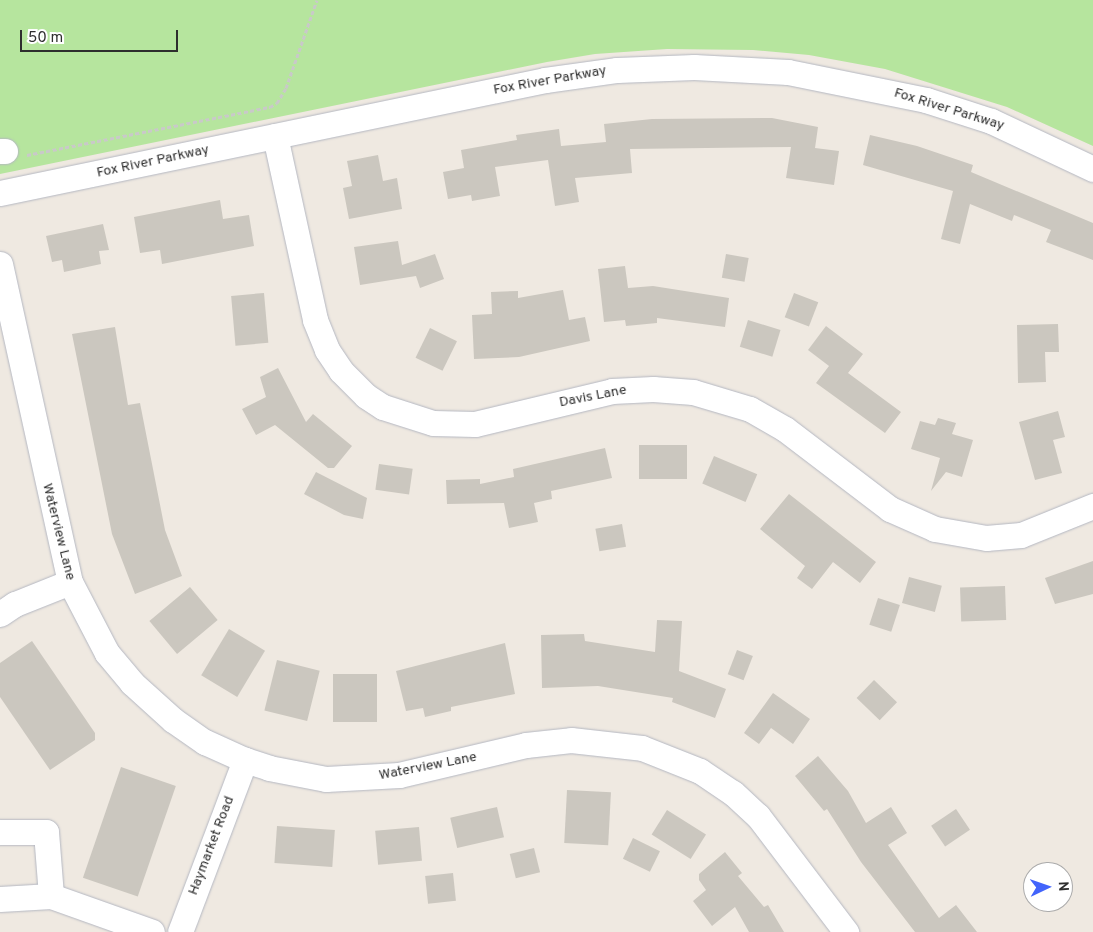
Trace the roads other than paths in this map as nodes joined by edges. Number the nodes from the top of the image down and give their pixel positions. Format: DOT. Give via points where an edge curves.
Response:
graph roads {
  1 [pos="275,136"];
  2 [pos="1093,169"];
  3 [pos="0,193"];
  4 [pos="0,264"];
  5 [pos="1093,506"];
  6 [pos="70,582"];
  7 [pos="0,614"];
  8 [pos="244,760"];
  9 [pos="0,832"];
  10 [pos="51,896"];
  11 [pos="0,899"];
  12 [pos="152,932"];
  13 [pos="180,932"];
  14 [pos="846,932"];
  1 -- 2 [label="street, Fox River Parkway" via="545,80 617,70 694,67 788,72 926,100 991,121"];
  1 -- 3 [label="street, Fox River Parkway"];
  1 -- 5 [label="street, Davis Lane" via="315,320 327,350 342,371 366,396 383,407 433,423 475,424 612,391 654,388 693,392 736,404 778,425 890,509 935,529 986,538 1021,535"];
  4 -- 6 [label="street, Waterview Lane"];
  6 -- 7 [label="street" via="15,604"];
  6 -- 8 [label="street, Waterview Lane" via="107,653 132,683 189,731"];
  8 -- 13 [label="street, Haymarket Road"];
  8 -- 14 [label="street, Waterview Lane" via="303,776 356,779 400,775 526,745 571,740 642,748 700,771 739,799 780,842"];
  9 -- 10 [label="street" via="46,832"];
  10 -- 11 [label="street"];
  10 -- 12 [label="street"];
}
